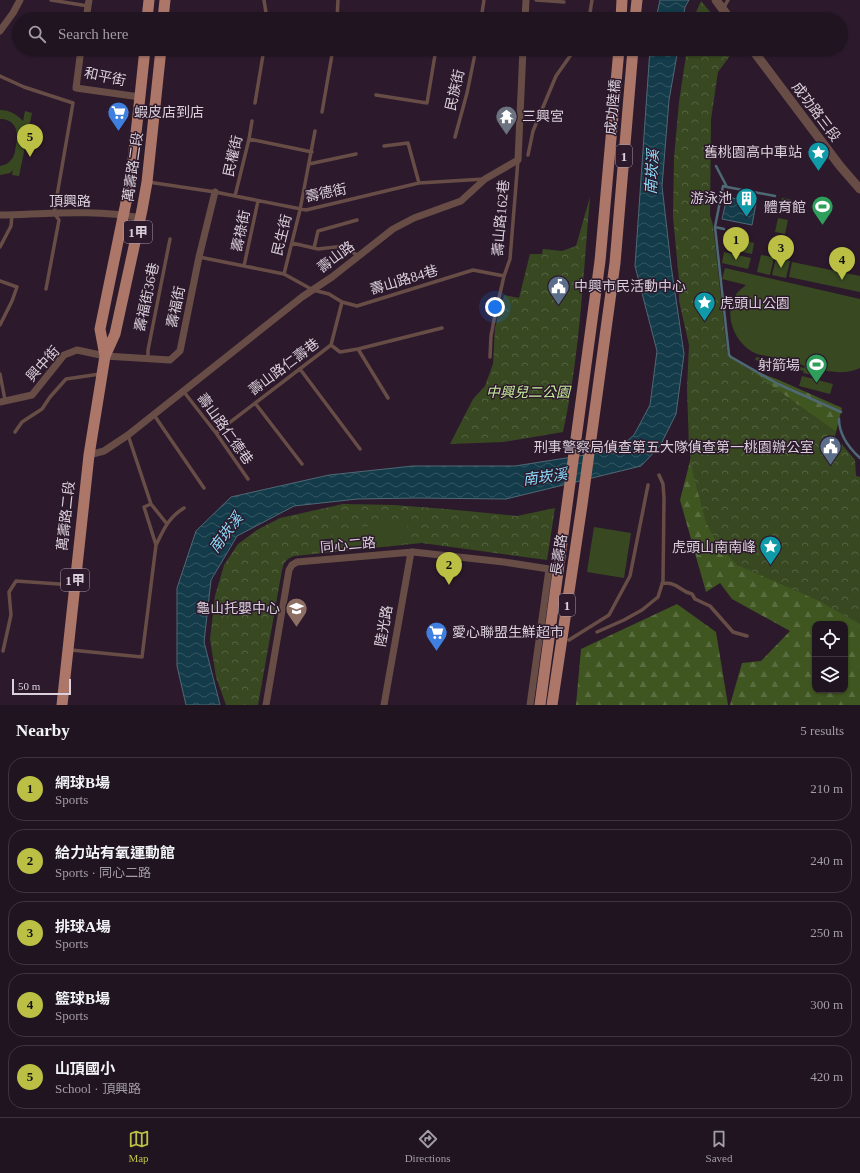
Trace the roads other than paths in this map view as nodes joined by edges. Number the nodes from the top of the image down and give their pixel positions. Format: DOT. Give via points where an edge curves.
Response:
graph roads {
  1 [pos="20,0"];
  2 [pos="51,0"];
  3 [pos="149,0"];
  4 [pos="165,0"];
  5 [pos="264,0"];
  6 [pos="338,0"];
  7 [pos="484,0"];
  8 [pos="526,0"];
  9 [pos="536,0"];
  10 [pos="592,0"];
  11 [pos="622,0"];
  12 [pos="637,0"];
  13 [pos="716,0"];
  14 [pos="728,0"];
  15 [pos="564,2"];
  16 [pos="88,3"];
  17 [pos="723,10"];
  18 [pos="14,12"];
  19 [pos="148,12"];
  20 [pos="164,12"];
  21 [pos="266,12"];
  22 [pos="337,12"];
  23 [pos="482,12"];
  24 [pos="525,12"];
  25 [pos="590,12"];
  26 [pos="621,12"];
  27 [pos="636,12"];
  28 [pos="12,14"];
  29 [pos="0,31"];
  30 [pos="81,56"];
  31 [pos="144,56"];
  32 [pos="160,56"];
  33 [pos="263,56"];
  34 [pos="332,56"];
  35 [pos="435,56"];
  36 [pos="475,56"];
  37 [pos="523,56"];
  38 [pos="570,56"];
  39 [pos="618,56"];
  40 [pos="632,56"];
  41 [pos="757,56"];
  42 [pos="0,76"];
  43 [pos="376,95"];
  44 [pos="140,97"];
  45 [pos="255,103"];
  46 [pos="322,112"];
  47 [pos="252,121"];
  48 [pos="315,131"];
  49 [pos="455,137"];
  50 [pos="249,139"];
  51 [pos="384,146"];
  52 [pos="518,149"];
  53 [pos="312,152"];
  54 [pos="356,154"];
  55 [pos="518,160"];
  56 [pos="310,164"];
  57 [pos="485,179"];
  58 [pos="147,182"];
  59 [pos="419,183"];
  60 [pos="860,189"];
  61 [pos="215,192"];
  62 [pos="235,196"];
  63 [pos="258,201"];
  64 [pos="300,210"];
  65 [pos="54,213"];
  66 [pos="12,215"];
  67 [pos="124,215"];
  68 [pos="0,216"];
  69 [pos="141,218"];
  70 [pos="357,220"];
  71 [pos="170,239"];
  72 [pos="292,244"];
  73 [pos="0,247"];
  74 [pos="314,248"];
  75 [pos="358,256"];
  76 [pos="199,257"];
  77 [pos="244,266"];
  78 [pos="284,274"];
  79 [pos="504,276"];
  80 [pos="0,281"];
  81 [pos="46,290"];
  82 [pos="312,290"];
  83 [pos="342,302"];
  84 [pos="0,325"];
  85 [pos="442,328"];
  86 [pos="331,345"];
  87 [pos="358,349"];
  88 [pos="105,356"];
  89 [pos="490,357"];
  90 [pos="148,359"];
  91 [pos="300,368"];
  92 [pos="0,374"];
  93 [pos="102,374"];
  94 [pos="184,392"];
  95 [pos="388,398"];
  96 [pos="3,401"];
  97 [pos="255,403"];
  98 [pos="154,415"];
  99 [pos="15,432"];
  100 [pos="216,433"];
  101 [pos="128,435"];
  102 [pos="360,449"];
  103 [pos="88,455"];
  104 [pos="302,464"];
  105 [pos="659,475"];
  106 [pos="248,479"];
  107 [pos="648,485"];
  108 [pos="204,488"];
  109 [pos="151,504"];
  110 [pos="582,505"];
  111 [pos="184,508"];
  112 [pos="567,512"];
  113 [pos="167,524"];
  114 [pos="156,545"];
  115 [pos="412,552"];
  116 [pos="549,569"];
  117 [pos="662,583"];
  118 [pos="74,585"];
  119 [pos="597,632"];
  120 [pos="747,636"];
  121 [pos="569,640"];
  122 [pos="67,650"];
  123 [pos="4,651"];
  124 [pos="62,705"];
  125 [pos="266,705"];
  126 [pos="385,705"];
  127 [pos="530,705"];
  128 [pos="540,705"];
  129 [pos="552,705"];
  1 -- 18 [label="street"];
  2 -- 16 [label="lane"];
  3 -- 19 [label="main road"];
  4 -- 20 [label="main road"];
  5 -- 21 [label="lane"];
  6 -- 22 [label="lane"];
  7 -- 23 [label="lane"];
  8 -- 24 [label="street"];
  9 -- 15 [label="lane"];
  10 -- 25 [label="lane"];
  11 -- 26 [label="main road"];
  12 -- 27 [label="main road"];
  13 -- 17 [label="street"];
  14 -- 17 [label="lane"];
  28 -- 29 [label="street"];
  30 -- 44 [label="street, 和平街" via="76,88"];
  31 -- 44 [label="main road, 萬壽路二段 / 1甲"];
  32 -- 58 [label="main road, 萬壽路二段 / 1甲"];
  33 -- 45 [label="lane"];
  34 -- 46 [label="lane"];
  35 -- 43 [label="lane" via="427,103"];
  36 -- 49 [label="lane, 民族街"];
  37 -- 52 [label="street"];
  38 -- 52 [label="lane" via="556,76 533,132 528,153"];
  39 -- 112 [label="main road, 成功陸橋 / 1" via="600,261"];
  40 -- 110 [label="main road, 成功陸橋 / 1" via="615,263"];
  41 -- 60 [label="street, 成功路三段"];
  42 -- 65 [label="lane" via="73,103"];
  44 -- 67 [label="main road, 萬壽路二段 / 1甲"];
  47 -- 50 [label="lane, 民權街"];
  48 -- 53 [label="lane, 民生街"];
  50 -- 53 [label="lane"];
  50 -- 62 [label="lane, 民權街"];
  51 -- 59 [label="lane" via="408,143"];
  52 -- 55 [label="street"];
  53 -- 56 [label="lane, 民生街"];
  54 -- 56 [label="lane"];
  55 -- 57 [label="street, 壽山路"];
  55 -- 79 [label="lane, 壽山路162巷" via="511,252"];
  56 -- 64 [label="lane, 民生街"];
  57 -- 59 [label="lane, 壽德街"];
  57 -- 75 [label="street, 壽山路" via="461,201 414,218 393,229"];
  58 -- 61 [label="lane, 壽德街"];
  58 -- 69 [label="main road, 萬壽路二段 / 1甲"];
  59 -- 64 [label="lane, 壽德街"];
  61 -- 62 [label="lane, 壽德街"];
  61 -- 76 [label="street, 壽福街"];
  62 -- 63 [label="lane, 壽德街"];
  63 -- 64 [label="lane, 壽德街"];
  63 -- 77 [label="lane, 壽祿街"];
  64 -- 72 [label="lane, 民生街"];
  65 -- 66 [label="street, 頂興路"];
  65 -- 67 [label="street, 頂興路"];
  65 -- 81 [label="lane" via="59,220"];
  66 -- 68 [label="street, 頂興路"];
  66 -- 73 [label="lane" via="11,226"];
  67 -- 69 [label="street, 頂興路"];
  67 -- 88 [label="main road, 萬壽路二段 / 1甲" via="100,330"];
  69 -- 88 [label="main road, 萬壽路二段 / 1甲" via="115,334"];
  70 -- 74 [label="lane" via="318,231"];
  71 -- 90 [label="lane, 壽福街36巷"];
  72 -- 74 [label="lane"];
  72 -- 78 [label="lane, 民生街"];
  74 -- 75 [label="lane" via="318,250 344,246"];
  75 -- 82 [label="street, 壽山路"];
  76 -- 77 [label="lane, 壽山路84巷"];
  76 -- 90 [label="street, 壽福街" via="180,351 170,360"];
  77 -- 78 [label="lane, 壽山路84巷"];
  78 -- 82 [label="lane, 壽山路84巷"];
  79 -- 83 [label="lane, 壽山路84巷" via="473,270 357,306"];
  79 -- 89 [label="lane, 壽山路162巷" via="491,336"];
  80 -- 84 [label="lane" via="17,288"];
  82 -- 83 [label="lane, 壽山路84巷" via="329,294"];
  82 -- 94 [label="street, 壽山路"];
  83 -- 86 [label="lane"];
  85 -- 87 [label="lane, 壽山路仁壽巷"];
  86 -- 87 [label="lane, 壽山路仁壽巷" via="340,352"];
  86 -- 91 [label="lane, 壽山路仁壽巷"];
  87 -- 95 [label="lane"];
  88 -- 90 [label="street, 壽福街"];
  88 -- 93 [label="main road, 萬壽路二段 / 1甲"];
  88 -- 96 [label="street, 興中街" via="77,350 64,355 32,395"];
  91 -- 97 [label="lane, 壽山路仁壽巷"];
  91 -- 102 [label="lane"];
  92 -- 96 [label="lane"];
  93 -- 99 [label="lane" via="66,379 42,409 22,422"];
  93 -- 103 [label="main road, 萬壽路二段 / 1甲"];
  94 -- 98 [label="street, 壽山路"];
  94 -- 100 [label="lane, 壽山路仁德巷"];
  97 -- 100 [label="lane, 壽山路仁壽巷"];
  97 -- 104 [label="lane"];
  98 -- 101 [label="street, 壽山路"];
  98 -- 108 [label="lane"];
  100 -- 106 [label="lane, 壽山路仁德巷"];
  101 -- 103 [label="street, 壽山路" via="104,451"];
  101 -- 109 [label="lane"];
  103 -- 118 [label="main road, 萬壽路二段 / 1甲"];
  105 -- 117 [label="lane" via="664,498"];
  107 -- 121 [label="lane" via="630,576 609,615"];
  109 -- 113 [label="lane"];
  109 -- 114 [label="lane" via="144,507"];
  110 -- 129 [label="main road, 長壽路 / 1"];
  111 -- 113 [label="lane" via="174,514"];
  112 -- 128 [label="main road, 長壽路 / 1"];
  113 -- 114 [label="lane"];
  114 -- 122 [label="lane" via="142,657"];
  115 -- 116 [label="street, 同心二路"];
  115 -- 125 [label="street, 同心二路" via="297,562 292,565 289,570"];
  115 -- 126 [label="street, 陸光路"];
  116 -- 127 [label="street, 長壽路"];
  117 -- 119 [label="lane" via="658,597 642,610"];
  117 -- 120 [label="lane" via="678,586 686,593 692,594 695,599 710,606 733,632"];
  118 -- 122 [label="main road, 萬壽路二段 / 1甲"];
  118 -- 123 [label="lane" via="16,581 9,592 11,615"];
  122 -- 124 [label="main road, 萬壽路二段 / 1甲"];
}
